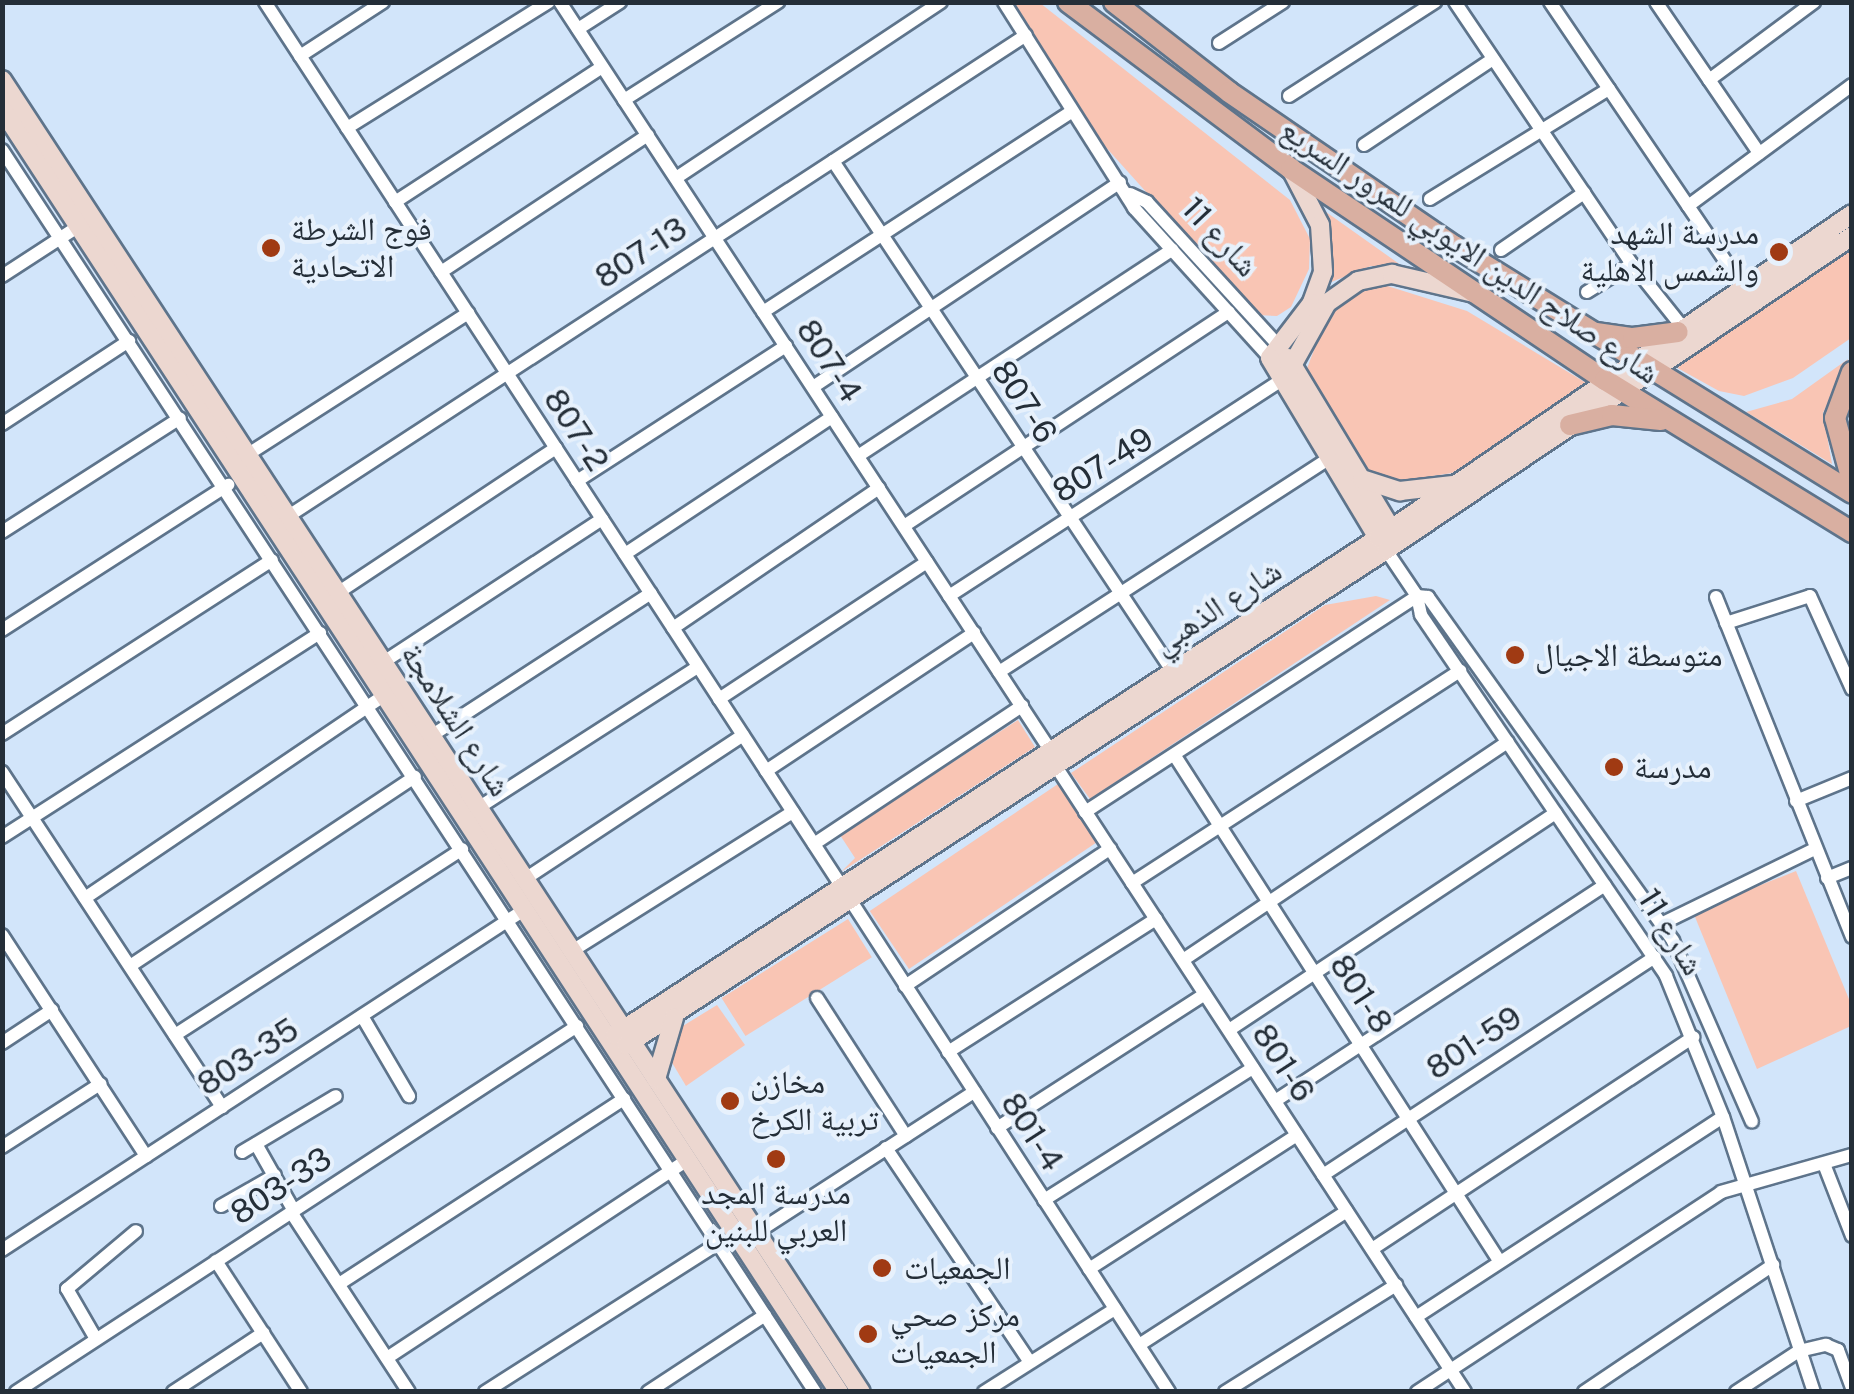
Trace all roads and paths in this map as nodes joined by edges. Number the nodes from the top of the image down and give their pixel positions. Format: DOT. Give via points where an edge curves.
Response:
graph roads {
  1 [pos="265,2"];
  2 [pos="384,2"];
  3 [pos="548,2"];
  4 [pos="560,2"];
  5 [pos="620,2"];
  6 [pos="778,2"];
  7 [pos="941,2"];
  8 [pos="1004,2"];
  9 [pos="1068,2"];
  10 [pos="1114,2"];
  11 [pos="1284,2"];
  12 [pos="1435,2"];
  13 [pos="1455,2"];
  14 [pos="1550,2"];
  15 [pos="1814,2"];
  16 [pos="1662,5"];
  17 [pos="578,29"];
  18 [pos="1026,35"];
  19 [pos="1219,44"];
  20 [pos="300,56"];
  21 [pos="1493,59"];
  22 [pos="602,67"];
  23 [pos="2,80"];
  24 [pos="1709,80"];
  25 [pos="1852,85"];
  26 [pos="1608,89"];
  27 [pos="1289,96"];
  28 [pos="624,100"];
  29 [pos="2,110"];
  30 [pos="1071,112"];
  31 [pos="347,128"];
  32 [pos="1542,130"];
  33 [pos="648,135"];
  34 [pos="1364,145"];
  35 [pos="2,150"];
  36 [pos="1759,153"];
  37 [pos="833,161"];
  38 [pos="7,168"];
  39 [pos="1291,169"];
  40 [pos="676,178"];
  41 [pos="1120,182"];
  42 [pos="1584,193"];
  43 [pos="1130,194"];
  44 [pos="1430,200"];
  45 [pos="395,202"];
  46 [pos="1688,206"];
  47 [pos="1852,214"];
  48 [pos="79,226"];
  49 [pos="882,236"];
  50 [pos="1852,236"];
  51 [pos="61,238"];
  52 [pos="715,238"];
  53 [pos="1172,250"];
  54 [pos="1502,250"];
  55 [pos="1632,264"];
  56 [pos="441,272"];
  57 [pos="2,276"];
  58 [pos="1744,289"];
  59 [pos="1587,292"];
  60 [pos="1477,294"];
  61 [pos="929,308"];
  62 [pos="764,312"];
  63 [pos="1230,312"];
  64 [pos="468,313"];
  65 [pos="1584,330"];
  66 [pos="1680,330"];
  67 [pos="129,341"];
  68 [pos="786,346"];
  69 [pos="1275,352"];
  70 [pos="1643,365"];
  71 [pos="1289,372"];
  72 [pos="1852,372"];
  73 [pos="507,373"];
  74 [pos="974,376"];
  75 [pos="1613,385"];
  76 [pos="813,387"];
  77 [pos="832,417"];
  78 [pos="180,418"];
  79 [pos="2,424"];
  80 [pos="1570,425"];
  81 [pos="1676,426"];
  82 [pos="1021,447"];
  83 [pos="556,448"];
  84 [pos="247,455"];
  85 [pos="858,456"];
  86 [pos="1331,457"];
  87 [pos="243,475"];
  88 [pos="1361,478"];
  89 [pos="577,481"];
  90 [pos="1852,481"];
  91 [pos="1458,484"];
  92 [pos="224,488"];
  93 [pos="879,488"];
  94 [pos="1852,493"];
  95 [pos="286,517"];
  96 [pos="602,519"];
  97 [pos="1068,519"];
  98 [pos="904,526"];
  99 [pos="2,532"];
  100 [pos="1852,532"];
  101 [pos="1385,539"];
  102 [pos="625,554"];
  103 [pos="272,560"];
  104 [pos="927,562"];
  105 [pos="336,594"];
  106 [pos="650,594"];
  107 [pos="949,596"];
  108 [pos="1118,596"];
  109 [pos="1417,596"];
  110 [pos="1716,596"];
  111 [pos="1726,623"];
  112 [pos="673,628"];
  113 [pos="2,630"];
  114 [pos="320,633"];
  115 [pos="974,633"];
  116 [pos="382,664"];
  117 [pos="698,667"];
  118 [pos="1460,671"];
  119 [pos="999,672"];
  120 [pos="1173,672"];
  121 [pos="1852,689"];
  122 [pos="385,695"];
  123 [pos="720,699"];
  124 [pos="368,706"];
  125 [pos="1022,706"];
  126 [pos="2,734"];
  127 [pos="743,734"];
  128 [pos="431,736"];
  129 [pos="1508,742"];
  130 [pos="1175,756"];
  131 [pos="1053,757"];
  132 [pos="766,771"];
  133 [pos="2,772"];
  134 [pos="414,777"];
  135 [pos="1852,778"];
  136 [pos="1796,800"];
  137 [pos="478,808"];
  138 [pos="793,812"];
  139 [pos="1086,812"];
  140 [pos="1556,813"];
  141 [pos="32,818"];
  142 [pos="1219,825"];
  143 [pos="2,837"];
  144 [pos="814,844"];
  145 [pos="462,849"];
  146 [pos="1110,849"];
  147 [pos="1815,850"];
  148 [pos="1852,868"];
  149 [pos="1827,878"];
  150 [pos="525,879"];
  151 [pos="1132,884"];
  152 [pos="1605,885"];
  153 [pos="847,894"];
  154 [pos="85,898"];
  155 [pos="1269,902"];
  156 [pos="1648,905"];
  157 [pos="524,910"];
  158 [pos="1629,918"];
  159 [pos="1156,919"];
  160 [pos="508,921"];
  161 [pos="1661,924"];
  162 [pos="1852,937"];
  163 [pos="5,944"];
  164 [pos="572,951"];
  165 [pos="1655,957"];
  166 [pos="1183,960"];
  167 [pos="130,966"];
  168 [pos="1314,972"];
  169 [pos="904,986"];
  170 [pos="1205,994"];
  171 [pos="817,998"];
  172 [pos="52,1010"];
  173 [pos="676,1015"];
  174 [pos="362,1016"];
  175 [pos="577,1026"];
  176 [pos="1229,1030"];
  177 [pos="175,1035"];
  178 [pos="1693,1037"];
  179 [pos="620,1040"];
  180 [pos="2,1042"];
  181 [pos="1361,1045"];
  182 [pos="948,1052"];
  183 [pos="1253,1068"];
  184 [pos="656,1079"];
  185 [pos="100,1084"];
  186 [pos="974,1092"];
  187 [pos="336,1096"];
  188 [pos="409,1096"];
  189 [pos="624,1099"];
  190 [pos="1275,1102"];
  191 [pos="222,1107"];
  192 [pos="1723,1116"];
  193 [pos="1408,1119"];
  194 [pos="1752,1122"];
  195 [pos="997,1128"];
  196 [pos="1297,1135"];
  197 [pos="906,1136"];
  198 [pos="256,1144"];
  199 [pos="2,1148"];
  200 [pos="886,1148"];
  201 [pos="242,1152"];
  202 [pos="1852,1155"];
  203 [pos="146,1156"];
  204 [pos="688,1160"];
  205 [pos="1824,1164"];
  206 [pos="671,1170"];
  207 [pos="275,1175"];
  208 [pos="1323,1175"];
  209 [pos="1744,1185"];
  210 [pos="1456,1193"];
  211 [pos="1044,1200"];
  212 [pos="221,1206"];
  213 [pos="1347,1211"];
  214 [pos="293,1212"];
  215 [pos="136,1232"];
  216 [pos="756,1233"];
  217 [pos="1852,1236"];
  218 [pos="718,1243"];
  219 [pos="1372,1249"];
  220 [pos="2,1250"];
  221 [pos="216,1261"];
  222 [pos="1500,1262"];
  223 [pos="1773,1264"];
  224 [pos="1089,1269"];
  225 [pos="338,1284"];
  226 [pos="1396,1285"];
  227 [pos="1115,1309"];
  228 [pos="765,1315"];
  229 [pos="1416,1317"];
  230 [pos="263,1333"];
  231 [pos="96,1340"];
  232 [pos="1139,1345"];
  233 [pos="1799,1351"];
  234 [pos="387,1358"];
  235 [pos="1030,1362"];
  236 [pos="1451,1370"];
  237 [pos="835,1385"];
  238 [pos="1852,1388"];
  239 [pos="813,1391"];
  240 [pos="16,1392"];
  241 [pos="172,1392"];
  242 [pos="302,1392"];
  243 [pos="409,1392"];
  244 [pos="486,1392"];
  245 [pos="648,1392"];
  246 [pos="861,1392"];
  247 [pos="984,1392"];
  248 [pos="1169,1392"];
  249 [pos="1225,1392"];
  250 [pos="1417,1392"];
  251 [pos="1465,1392"];
  252 [pos="1584,1392"];
  253 [pos="1736,1392"];
  254 [pos="1814,1392"];
  1 -- 20 [label="street, 807-2"];
  2 -- 20 [label="street"];
  3 -- 31 [label="street"];
  4 -- 17 [label="street, 807-4"];
  5 -- 17 [label="street"];
  6 -- 28 [label="street"];
  7 -- 40 [label="street"];
  8 -- 18 [label="street, شارع 11"];
  9 -- 39 [label="main road, شارع صلاح الدين الايوبي للمرور السريع"];
  10 -- 65 [label="main road, شارع صلاح الدين الايوبي للمرور السريع" via="1230,92"];
  11 -- 19 [label="street"];
  12 -- 27 [label="street"];
  13 -- 21 [label="street"];
  14 -- 26 [label="street"];
  15 -- 24 [label="street"];
  16 -- 24 [label="street"];
  17 -- 22 [label="street, 807-4"];
  18 -- 30 [label="street, شارع 11"];
  18 -- 37 [label="street, 807-13"];
  20 -- 31 [label="street, 807-2"];
  21 -- 32 [label="street"];
  21 -- 34 [label="street"];
  22 -- 28 [label="street, 807-4"];
  22 -- 45 [label="street"];
  23 -- 84 [label="street, شارع الشلامجة"];
  24 -- 36 [label="street"];
  25 -- 36 [label="street"];
  26 -- 32 [label="street"];
  26 -- 46 [label="street"];
  28 -- 33 [label="street, 807-4"];
  29 -- 48 [label="street, شارع الشلامجة"];
  30 -- 41 [label="street, شارع 11"];
  30 -- 49 [label="street"];
  31 -- 45 [label="street, 807-2"];
  32 -- 42 [label="street"];
  32 -- 44 [label="street"];
  33 -- 40 [label="street, 807-4"];
  33 -- 56 [label="street"];
  35 -- 38 [label="street"];
  36 -- 46 [label="street"];
  37 -- 49 [label="street, 807-6"];
  37 -- 52 [label="street, 807-13"];
  38 -- 51 [label="street"];
  39 -- 60 [label="main road, شارع صلاح الدين الايوبي للمرور السريع"];
  39 -- 69 [label="street" via="1320,225 1324,260 1312,303"];
  40 -- 52 [label="street, 807-4"];
  41 -- 43 [label="street, شارع 11"];
  41 -- 61 [label="street"];
  42 -- 54 [label="street"];
  42 -- 55 [label="street"];
  43 -- 53 [label="street, شارع 11"];
  43 -- 69 [label="street, شارع 11" via="1146,202"];
  45 -- 56 [label="street, 807-2"];
  46 -- 58 [label="street"];
  47 -- 58 [label="street, شارع الذهبي"];
  48 -- 51 [label="street"];
  48 -- 87 [label="street, شارع الشلامجة"];
  49 -- 61 [label="street, 807-6"];
  49 -- 62 [label="street"];
  50 -- 70 [label="street, شارع الذهبي"];
  51 -- 57 [label="street"];
  51 -- 67 [label="street"];
  52 -- 62 [label="street, 807-4"];
  52 -- 73 [label="street, 807-13"];
  53 -- 63 [label="street, شارع 11"];
  53 -- 74 [label="street"];
  55 -- 59 [label="street"];
  55 -- 66 [label="street"];
  56 -- 64 [label="street, 807-2"];
  58 -- 66 [label="street, شارع الذهبي"];
  60 -- 71 [label="street" via="1392,274 1358,281 1327,303"];
  60 -- 75 [label="main road, شارع صلاح الدين الايوبي للمرور السريع"];
  61 -- 74 [label="street, 807-6"];
  61 -- 76 [label="street"];
  62 -- 68 [label="street, 807-4"];
  63 -- 69 [label="street, شارع 11"];
  63 -- 82 [label="street"];
  64 -- 73 [label="street, 807-2"];
  64 -- 84 [label="street"];
  65 -- 66 [label="main road" via="1633,338"];
  65 -- 70 [label="main road, شارع صلاح الدين الايوبي للمرور السريع"];
  66 -- 70 [label="street, شارع الذهبي"];
  67 -- 78 [label="street"];
  67 -- 79 [label="street"];
  68 -- 76 [label="street, 807-4"];
  68 -- 89 [label="street"];
  69 -- 71 [label="street, شارع 11"];
  70 -- 75 [label="street, شارع الذهبي"];
  70 -- 94 [label="main road, شارع صلاح الدين الايوبي للمرور السريع"];
  71 -- 86 [label="street, شارع 11"];
  71 -- 88 [label="street, شارع 11"];
  71 -- 97 [label="street, 807-49"];
  72 -- 90 [label="main road" via="1835,418"];
  73 -- 83 [label="street, 807-2"];
  73 -- 95 [label="street, 807-13"];
  74 -- 82 [label="street, 807-6"];
  74 -- 85 [label="street"];
  75 -- 80 [label="street, شارع الذهبي"];
  75 -- 81 [label="main road, شارع صلاح الدين الايوبي للمرور السريع"];
  75 -- 91 [label="street, شارع الذهبي"];
  76 -- 77 [label="street, 807-4"];
  77 -- 85 [label="street, 807-4"];
  77 -- 102 [label="street"];
  78 -- 92 [label="street"];
  78 -- 99 [label="street"];
  80 -- 81 [label="main road" via="1634,415"];
  80 -- 101 [label="street, شارع الذهبي"];
  81 -- 100 [label="main road, شارع صلاح الدين الايوبي للمرور السريع"];
  82 -- 97 [label="street, 807-6"];
  82 -- 98 [label="street"];
  83 -- 89 [label="street, 807-2"];
  83 -- 105 [label="street"];
  84 -- 95 [label="street, شارع الشلامجة"];
  85 -- 93 [label="street, 807-4"];
  86 -- 101 [label="street, شارع 11"];
  86 -- 108 [label="street"];
  87 -- 92 [label="street"];
  87 -- 122 [label="street, شارع الشلامجة"];
  88 -- 91 [label="street" via="1400,492"];
  88 -- 101 [label="street, شارع 11"];
  89 -- 96 [label="street, 807-2"];
  91 -- 101 [label="street, شارع الذهبي"];
  92 -- 103 [label="street"];
  92 -- 113 [label="street"];
  93 -- 98 [label="street, 807-4"];
  93 -- 112 [label="street"];
  95 -- 105 [label="street, شارع الشلامجة"];
  96 -- 102 [label="street, 807-2"];
  96 -- 116 [label="street"];
  97 -- 107 [label="street, 807-49"];
  97 -- 108 [label="street, 807-6"];
  98 -- 104 [label="street, 807-4"];
  101 -- 109 [label="street, شارع 11"];
  101 -- 120 [label="street, شارع الذهبي"];
  101 -- 131 [label="street, شارع الذهبي"];
  102 -- 106 [label="street, 807-2"];
  103 -- 114 [label="street"];
  103 -- 126 [label="street"];
  104 -- 107 [label="street, 807-4"];
  104 -- 123 [label="street"];
  105 -- 116 [label="street, شارع الشلامجة"];
  106 -- 112 [label="street, 807-2"];
  106 -- 128 [label="street"];
  107 -- 115 [label="street, 807-4"];
  108 -- 119 [label="street"];
  108 -- 120 [label="street, 807-6"];
  109 -- 118 [label="street, شارع 11" via="1421,615"];
  109 -- 130 [label="street"];
  109 -- 156 [label="street" via="1440,607"];
  110 -- 111 [label="street"];
  111 -- 121 [label="street" via="1810,596"];
  111 -- 136 [label="street"];
  112 -- 117 [label="street, 807-2"];
  114 -- 124 [label="street"];
  114 -- 141 [label="street"];
  115 -- 119 [label="street, 807-4"];
  115 -- 132 [label="street"];
  116 -- 128 [label="street, شارع الشلامجة"];
  117 -- 123 [label="street, 807-2"];
  117 -- 137 [label="street"];
  118 -- 129 [label="street, شارع 11"];
  118 -- 142 [label="street"];
  119 -- 125 [label="street, 807-4"];
  120 -- 131 [label="street, شارع الذهبي"];
  122 -- 124 [label="street"];
  122 -- 157 [label="street, شارع الشلامجة"];
  123 -- 127 [label="street, 807-2"];
  124 -- 134 [label="street"];
  124 -- 154 [label="street"];
  125 -- 131 [label="street, 807-4"];
  125 -- 144 [label="street"];
  127 -- 132 [label="street, 807-2"];
  127 -- 150 [label="street"];
  128 -- 137 [label="street, شارع الشلامجة"];
  129 -- 140 [label="street, شارع 11"];
  129 -- 155 [label="street"];
  130 -- 139 [label="street"];
  130 -- 142 [label="street, 801-8"];
  131 -- 139 [label="street, 801-6"];
  131 -- 153 [label="street, شارع الذهبي"];
  132 -- 138 [label="street, 807-2"];
  133 -- 141 [label="street"];
  134 -- 145 [label="street"];
  134 -- 167 [label="street"];
  135 -- 136 [label="street"];
  136 -- 147 [label="street"];
  137 -- 150 [label="street, شارع الشلامجة"];
  138 -- 144 [label="street, 807-2"];
  138 -- 164 [label="street"];
  139 -- 146 [label="street, 801-6"];
  140 -- 152 [label="street, شارع 11"];
  140 -- 168 [label="street"];
  141 -- 143 [label="street"];
  141 -- 154 [label="street"];
  142 -- 151 [label="street"];
  142 -- 155 [label="street, 801-8"];
  144 -- 153 [label="street, 807-2"];
  145 -- 160 [label="street"];
  145 -- 177 [label="street"];
  146 -- 151 [label="street, 801-6"];
  146 -- 169 [label="street"];
  147 -- 149 [label="street"];
  147 -- 161 [label="street"];
  148 -- 149 [label="street"];
  149 -- 162 [label="street"];
  150 -- 164 [label="street, شارع الشلامجة"];
  151 -- 159 [label="street, 801-6"];
  152 -- 158 [label="street, شارع 11"];
  152 -- 181 [label="street"];
  153 -- 169 [label="street, 801-4"];
  153 -- 173 [label="street, شارع الذهبي"];
  153 -- 179 [label="street, شارع الذهبي"];
  154 -- 167 [label="street"];
  155 -- 166 [label="street"];
  155 -- 168 [label="street, 801-8"];
  156 -- 158 [label="street"];
  156 -- 161 [label="street"];
  157 -- 160 [label="street, 803-35"];
  157 -- 179 [label="street, شارع الشلامجة"];
  158 -- 165 [label="street, شارع 11"];
  159 -- 166 [label="street, 801-6"];
  159 -- 182 [label="street"];
  160 -- 174 [label="street, 803-35"];
  160 -- 175 [label="street"];
  161 -- 194 [label="street"];
  163 -- 172 [label="street"];
  164 -- 179 [label="street, شارع الشلامجة"];
  165 -- 178 [label="street, شارع 11"];
  165 -- 193 [label="street, 801-59"];
  166 -- 170 [label="street, 801-6"];
  167 -- 177 [label="street"];
  168 -- 176 [label="street"];
  168 -- 181 [label="street, 801-8"];
  169 -- 182 [label="street, 801-4"];
  170 -- 176 [label="street, 801-6"];
  170 -- 195 [label="street"];
  171 -- 197 [label="street"];
  172 -- 180 [label="street"];
  172 -- 185 [label="street"];
  173 -- 179 [label="street, شارع الذهبي"];
  173 -- 184 [label="street"];
  174 -- 188 [label="street"];
  174 -- 191 [label="street, 803-35"];
  175 -- 189 [label="street"];
  175 -- 214 [label="street, 803-33"];
  176 -- 183 [label="street, 801-6"];
  177 -- 191 [label="street"];
  178 -- 192 [label="street, شارع 11"];
  178 -- 210 [label="street"];
  179 -- 184 [label="street, شارع الشلامجة"];
  179 -- 204 [label="street, شارع الشلامجة"];
  181 -- 190 [label="street"];
  181 -- 193 [label="street, 801-8"];
  182 -- 186 [label="street, 801-4"];
  183 -- 190 [label="street, 801-6"];
  183 -- 211 [label="street"];
  184 -- 216 [label="street, شارع الشلامجة"];
  185 -- 199 [label="street"];
  185 -- 203 [label="street"];
  186 -- 195 [label="street, 801-4"];
  186 -- 197 [label="street"];
  187 -- 198 [label="street"];
  189 -- 206 [label="street"];
  189 -- 225 [label="street"];
  190 -- 196 [label="street, 801-6"];
  191 -- 203 [label="street, 803-35"];
  192 -- 209 [label="street, شارع 11"];
  192 -- 222 [label="street"];
  193 -- 208 [label="street, 801-59"];
  193 -- 210 [label="street, 801-8"];
  195 -- 211 [label="street, 801-4"];
  196 -- 208 [label="street, 801-6"];
  196 -- 224 [label="street"];
  197 -- 200 [label="street"];
  198 -- 201 [label="street"];
  198 -- 207 [label="street"];
  200 -- 216 [label="street"];
  200 -- 235 [label="street"];
  202 -- 205 [label="street"];
  203 -- 220 [label="street, 803-35"];
  204 -- 206 [label="street"];
  204 -- 237 [label="street, شارع الشلامجة"];
  205 -- 209 [label="street"];
  205 -- 217 [label="street"];
  206 -- 218 [label="street"];
  206 -- 234 [label="street"];
  207 -- 212 [label="street"];
  207 -- 214 [label="street"];
  208 -- 213 [label="street, 801-6"];
  209 -- 223 [label="street, شارع 11"];
  209 -- 236 [label="street" via="1721,1192"];
  210 -- 219 [label="street"];
  210 -- 222 [label="street, 801-8"];
  211 -- 224 [label="street, 801-4"];
  213 -- 219 [label="street, 801-6"];
  213 -- 232 [label="street"];
  214 -- 221 [label="street, 803-33"];
  214 -- 225 [label="street"];
  215 -- 231 [label="street" via="89,1264 66,1291"];
  216 -- 246 [label="street, شارع الشلامجة"];
  218 -- 228 [label="street"];
  218 -- 244 [label="street"];
  219 -- 226 [label="street, 801-6"];
  221 -- 230 [label="street"];
  221 -- 231 [label="street, 803-33"];
  222 -- 229 [label="street"];
  223 -- 233 [label="street, شارع 11"];
  223 -- 252 [label="street"];
  224 -- 227 [label="street, 801-4"];
  225 -- 234 [label="street"];
  226 -- 229 [label="street, 801-6"];
  226 -- 249 [label="street"];
  227 -- 232 [label="street, 801-4"];
  227 -- 235 [label="street"];
  228 -- 239 [label="street"];
  228 -- 245 [label="street"];
  229 -- 236 [label="street, 801-6"];
  230 -- 241 [label="street"];
  230 -- 242 [label="street"];
  231 -- 240 [label="street, 803-33"];
  232 -- 248 [label="street, 801-4"];
  233 -- 238 [label="street" via="1833,1346"];
  233 -- 253 [label="street"];
  233 -- 254 [label="street, شارع 11"];
  234 -- 243 [label="street"];
  235 -- 247 [label="street"];
  236 -- 250 [label="street"];
  236 -- 251 [label="street, 801-6"];
  237 -- 239 [label="street"];
}
